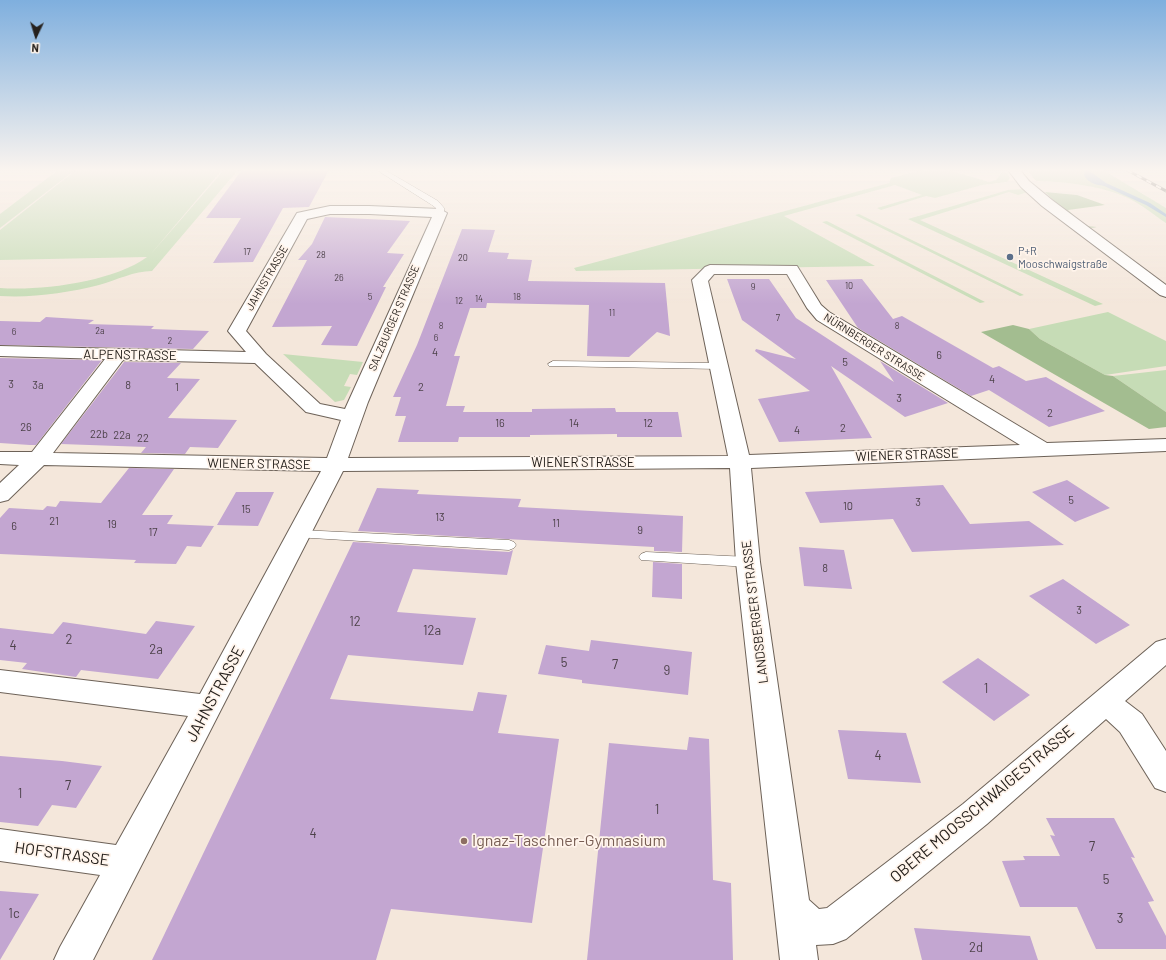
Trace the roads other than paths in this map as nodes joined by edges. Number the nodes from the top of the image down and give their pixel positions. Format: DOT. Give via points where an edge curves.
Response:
graph roads {
  1 [pos="306,215"];
  2 [pos="439,215"];
  3 [pos="1063,215"];
  4 [pos="710,270"];
  5 [pos="1166,292"];
  6 [pos="0,351"];
  7 [pos="117,355"];
  8 [pos="260,358"];
  9 [pos="553,364"];
  10 [pos="720,366"];
  11 [pos="354,414"];
  12 [pos="1166,445"];
  13 [pos="1043,450"];
  14 [pos="0,458"];
  15 [pos="37,460"];
  16 [pos="740,462"];
  17 [pos="335,465"];
  18 [pos="0,495"];
  19 [pos="300,534"];
  20 [pos="509,545"];
  21 [pos="646,557"];
  22 [pos="748,562"];
  23 [pos="1166,649"];
  24 [pos="0,681"];
  25 [pos="1105,701"];
  26 [pos="208,707"];
  27 [pos="1166,778"];
  28 [pos="0,846"];
  29 [pos="125,862"];
  30 [pos="792,909"];
  31 [pos="72,960"];
  32 [pos="799,960"];
  1 -- 8 [label="street, JAHNSTRASSE" via="302,216 237,332"];
  2 -- 11 [label="street, SALZBURGER STRASSE"];
  3 -- 5 [label="street"];
  4 -- 10 [label="street, LANDSBERGER STRASSE" via="700,280"];
  4 -- 13 [label="street, NÜRNBERGER STRASSE" via="792,269 815,308 823,316"];
  6 -- 7 [label="street, ALPENSTRASSE"];
  7 -- 8 [label="street, ALPENSTRASSE"];
  7 -- 15 [label="street"];
  8 -- 11 [label="street, JAHNSTRASSE" via="313,408"];
  9 -- 10 [label="lane"];
  10 -- 16 [label="street, LANDSBERGER STRASSE"];
  11 -- 17 [label="street, JAHNSTRASSE"];
  12 -- 13 [label="street, WIENER STRASSE"];
  13 -- 16 [label="street, WIENER STRASSE"];
  14 -- 15 [label="street, WIENER STRASSE"];
  15 -- 17 [label="street, WIENER STRASSE"];
  15 -- 18 [label="street"];
  16 -- 17 [label="street, WIENER STRASSE"];
  16 -- 22 [label="street, LANDSBERGER STRASSE"];
  17 -- 19 [label="street, JAHNSTRASSE"];
  19 -- 20 [label="lane"];
  19 -- 26 [label="street, JAHNSTRASSE"];
  21 -- 22 [label="lane"];
  22 -- 30 [label="street, LANDSBERGER STRASSE"];
  23 -- 25 [label="street, OBERE MOOSSCHWAIGESTRASSE"];
  24 -- 26 [label="street"];
  25 -- 27 [label="street" via="1132,723"];
  25 -- 30 [label="street, OBERE MOOSSCHWAIGESTRASSE" via="976,814 833,926 813,927"];
  26 -- 29 [label="street, JAHNSTRASSE"];
  28 -- 29 [label="street, HOFSTRASSE"];
  29 -- 31 [label="street, JAHNSTRASSE"];
  30 -- 32 [label="street, LANDSBERGER STRASSE"];
}
